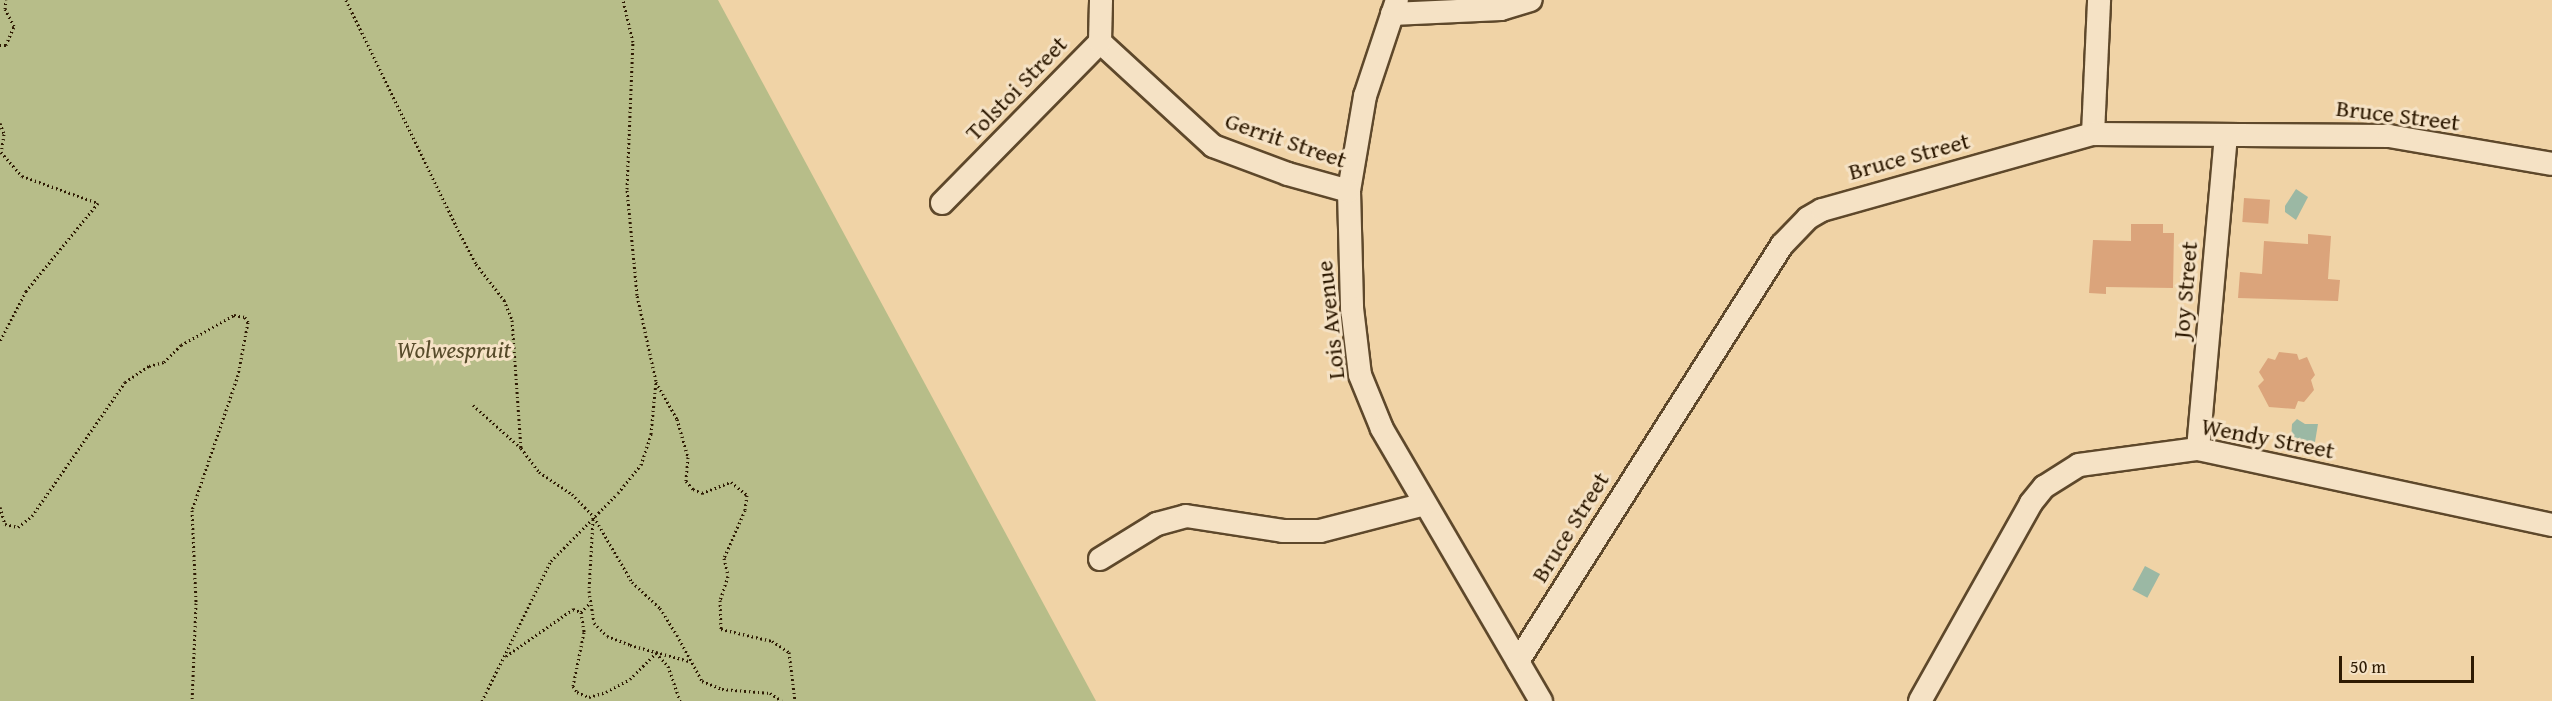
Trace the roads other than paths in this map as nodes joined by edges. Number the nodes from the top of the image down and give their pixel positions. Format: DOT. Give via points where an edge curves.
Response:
graph roads {
  1 [pos="1101,0"];
  2 [pos="1531,0"];
  3 [pos="2099,0"];
  4 [pos="1395,7"];
  5 [pos="1100,42"];
  6 [pos="2092,134"];
  7 [pos="2226,136"];
  8 [pos="2552,164"];
  9 [pos="1349,191"];
  10 [pos="942,203"];
  11 [pos="2198,449"];
  12 [pos="1425,504"];
  13 [pos="2552,525"];
  14 [pos="1100,559"];
  15 [pos="1518,661"];
  16 [pos="1541,701"];
  17 [pos="1920,701"];
  1 -- 5 [label="street, Tolstoi Street"];
  2 -- 4 [label="street" via="1500,9"];
  3 -- 6 [label="street"];
  4 -- 9 [label="street, Lois Avenue" via="1365,96"];
  5 -- 9 [label="street, Gerrit Street" via="1214,146 1288,174"];
  5 -- 10 [label="street, Tolstoi Street"];
  6 -- 7 [label="street, Bruce Street"];
  6 -- 15 [label="street, Bruce Street" via="1845,201 1808,218 1782,245"];
  7 -- 8 [label="street, Bruce Street" via="2388,136"];
  7 -- 11 [label="street, Joy Street"];
  9 -- 12 [label="street, Lois Avenue" via="1352,308 1360,375 1382,429"];
  11 -- 13 [label="street, Wendy Street"];
  11 -- 17 [label="street, Wendy Street" via="2079,465 2044,487 2031,503"];
  12 -- 14 [label="street" via="1320,531 1283,531 1186,516 1157,524"];
  12 -- 15 [label="street, Lois Avenue"];
  15 -- 16 [label="street, Lois Avenue"];
}
